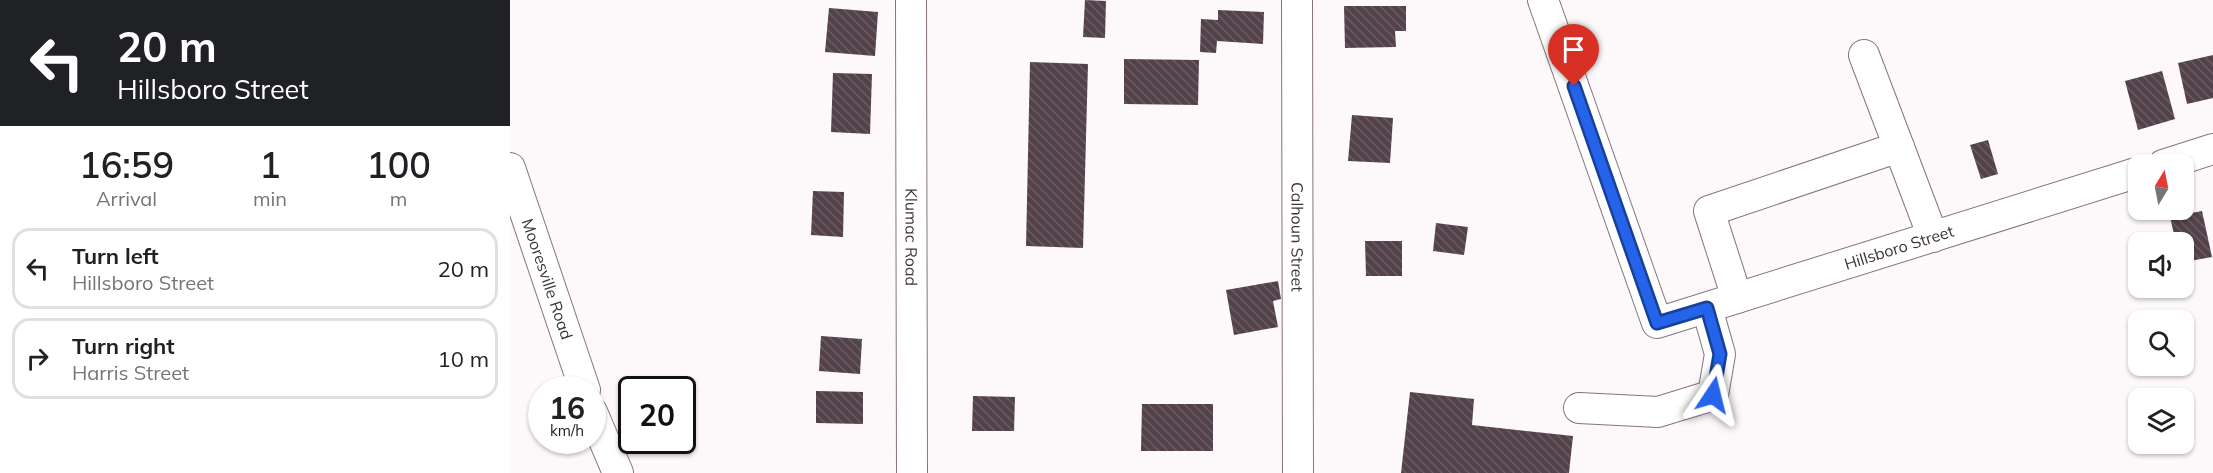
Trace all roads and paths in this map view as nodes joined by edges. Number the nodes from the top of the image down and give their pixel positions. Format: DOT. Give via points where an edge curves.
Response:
graph roads {
  1 [pos="911,0"];
  2 [pos="1297,0"];
  3 [pos="1543,0"];
  4 [pos="1864,55"];
  5 [pos="1899,147"];
  6 [pos="2213,149"];
  7 [pos="2194,155"];
  8 [pos="510,168"];
  9 [pos="2128,175"];
  10 [pos="1933,237"];
  11 [pos="1737,298"];
  12 [pos="1707,308"];
  13 [pos="580,376"];
  14 [pos="1579,408"];
  15 [pos="606,445"];
  16 [pos="618,473"];
  17 [pos="912,473"];
  18 [pos="1298,473"];
  1 -- 17 [label="street, Klumac Road"];
  2 -- 18 [label="street, Calhoun Street"];
  3 -- 12 [label="street, Hillsboro Street" via="1657,323"];
  4 -- 5 [label="street"];
  5 -- 10 [label="street"];
  5 -- 11 [label="street" via="1709,211"];
  6 -- 7 [label="street"];
  8 -- 13 [label="street, Mooresville Road"];
  9 -- 10 [label="street, Hillsboro Street"];
  10 -- 11 [label="street, Hillsboro Street"];
  11 -- 12 [label="street, Hillsboro Street"];
  12 -- 14 [label="street" via="1720,354 1713,395 1658,412"];
  15 -- 16 [label="street"];
}
